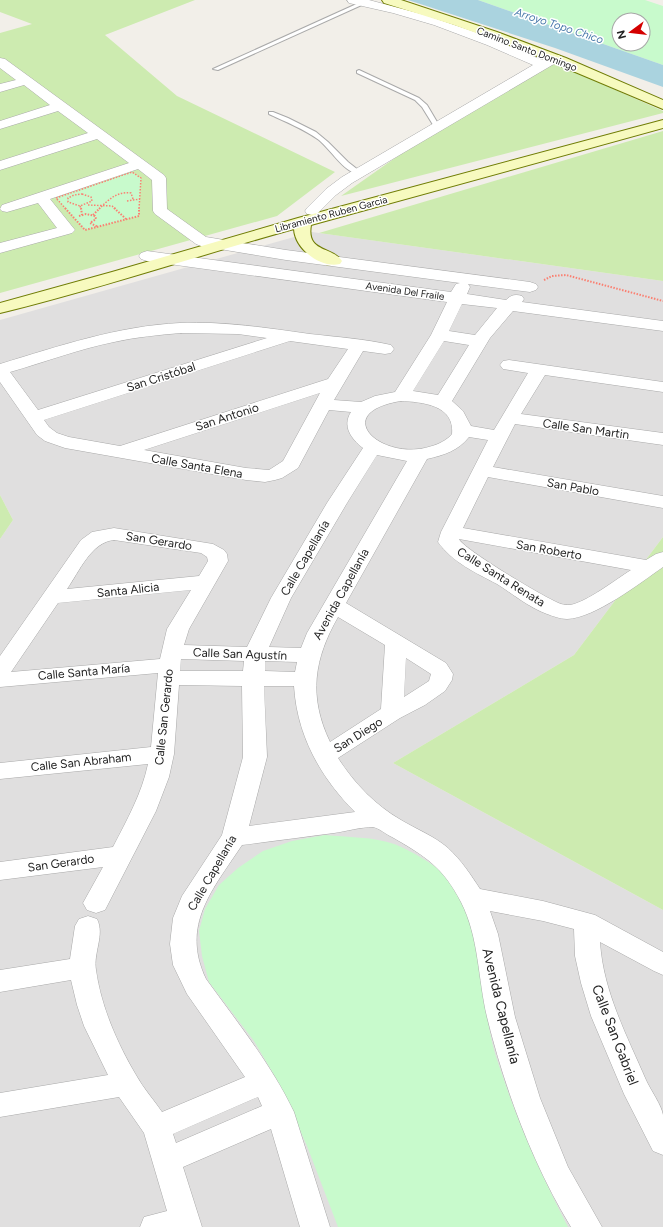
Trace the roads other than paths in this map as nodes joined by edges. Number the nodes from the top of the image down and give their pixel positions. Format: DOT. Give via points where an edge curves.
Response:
graph roads {
  1 [pos="388,0"];
  2 [pos="358,1"];
  3 [pos="0,62"];
  4 [pos="549,62"];
  5 [pos="216,69"];
  6 [pos="359,72"];
  7 [pos="25,81"];
  8 [pos="0,88"];
  9 [pos="663,105"];
  10 [pos="60,106"];
  11 [pos="271,113"];
  12 [pos="663,117"];
  13 [pos="663,124"];
  14 [pos="0,125"];
  15 [pos="437,127"];
  16 [pos="99,134"];
  17 [pos="140,164"];
  18 [pos="0,166"];
  19 [pos="359,173"];
  20 [pos="41,197"];
  21 [pos="7,208"];
  22 [pos="308,216"];
  23 [pos="201,241"];
  24 [pos="219,245"];
  25 [pos="0,248"];
  26 [pos="286,255"];
  27 [pos="147,256"];
  28 [pos="170,259"];
  29 [pos="334,261"];
  30 [pos="275,273"];
  31 [pos="467,278"];
  32 [pos="0,298"];
  33 [pos="456,298"];
  34 [pos="508,305"];
  35 [pos="0,308"];
  36 [pos="663,326"];
  37 [pos="439,335"];
  38 [pos="288,336"];
  39 [pos="478,341"];
  40 [pos="359,345"];
  41 [pos="385,349"];
  42 [pos="508,365"];
  43 [pos="0,370"];
  44 [pos="539,370"];
  45 [pos="334,383"];
  46 [pos="663,387"];
  47 [pos="401,396"];
  48 [pos="442,403"];
  49 [pos="321,409"];
  50 [pos="361,414"];
  51 [pos="35,418"];
  52 [pos="509,418"];
  53 [pos="460,434"];
  54 [pos="499,436"];
  55 [pos="663,439"];
  56 [pos="373,447"];
  57 [pos="121,452"];
  58 [pos="491,453"];
  59 [pos="420,455"];
  60 [pos="482,471"];
  61 [pos="663,502"];
  62 [pos="451,532"];
  63 [pos="217,554"];
  64 [pos="656,563"];
  65 [pos="205,582"];
  66 [pos="52,597"];
  67 [pos="334,605"];
  68 [pos="396,644"];
  69 [pos="256,654"];
  70 [pos="170,665"];
  71 [pos="307,667"];
  72 [pos="0,672"];
  73 [pos="0,680"];
  74 [pos="253,680"];
  75 [pos="392,713"];
  76 [pos="162,754"];
  77 [pos="324,756"];
  78 [pos="0,771"];
  79 [pos="378,818"];
  80 [pos="234,838"];
  81 [pos="121,855"];
  82 [pos="0,871"];
  83 [pos="473,898"];
  84 [pos="586,922"];
  85 [pos="663,964"];
  86 [pos="82,968"];
  87 [pos="0,981"];
  88 [pos="264,1082"];
  89 [pos="126,1084"];
  90 [pos="0,1105"];
  91 [pos="280,1112"];
  92 [pos="157,1128"];
  93 [pos="663,1142"];
  94 [pos="168,1160"];
  95 [pos="186,1224"];
  96 [pos="155,1227"];
  97 [pos="315,1227"];
  98 [pos="587,1227"];
  1 -- 4 [label="street, Camino Santo Domingo" via="509,41"];
  2 -- 4 [label="street" via="402,11"];
  2 -- 5 [label="lane"];
  3 -- 7 [label="street"];
  4 -- 9 [label="street, Camino Santo Domingo"];
  4 -- 15 [label="street"];
  6 -- 15 [label="lane" via="417,99 425,106"];
  7 -- 8 [label="street"];
  7 -- 10 [label="street"];
  10 -- 14 [label="street"];
  10 -- 16 [label="street"];
  11 -- 19 [label="lane" via="318,136 347,166"];
  12 -- 22 [label="street, Libramiento Ruben Garcia"];
  13 -- 22 [label="street, Libramiento Ruben Garcia"];
  15 -- 19 [label="street"];
  16 -- 17 [label="street"];
  16 -- 18 [label="street"];
  17 -- 20 [label="street"];
  17 -- 23 [label="street" via="159,178 160,211"];
  19 -- 22 [label="street" via="331,192"];
  20 -- 21 [label="street"];
  20 -- 25 [label="street" via="67,230"];
  22 -- 23 [label="street, Libramiento Ruben Garcia"];
  22 -- 24 [label="street, Libramiento Ruben Garcia"];
  22 -- 29 [label="street" via="302,235 309,247"];
  23 -- 24 [label="street, Avenida Del Fraile"];
  23 -- 27 [label="street, Libramiento Ruben Garcia"];
  24 -- 26 [label="street, Avenida Del Fraile"];
  24 -- 28 [label="street, Libramiento Ruben Garcia"];
  26 -- 29 [label="street, Avenida Del Fraile"];
  26 -- 30 [label="street"];
  27 -- 28 [label="street, Avenida Del Fraile"];
  27 -- 32 [label="street, Libramiento Ruben Garcia"];
  28 -- 30 [label="street, Avenida Del Fraile"];
  28 -- 35 [label="street, Libramiento Ruben Garcia"];
  29 -- 31 [label="street, Avenida Del Fraile"];
  30 -- 33 [label="street, Avenida Del Fraile"];
  31 -- 33 [label="street"];
  31 -- 34 [label="street, Avenida Del Fraile" via="530,287"];
  33 -- 34 [label="street, Avenida Del Fraile"];
  33 -- 37 [label="street"];
  34 -- 36 [label="street, Avenida Del Fraile"];
  34 -- 39 [label="street"];
  37 -- 39 [label="street"];
  37 -- 47 [label="street"];
  38 -- 40 [label="street, Calle Santa Elena"];
  38 -- 43 [label="street, Calle Santa Elena" via="238,328 148,330 73,347"];
  38 -- 51 [label="street, San Cristóbal"];
  39 -- 48 [label="street"];
  40 -- 41 [label="street, Calle Santa Elena"];
  40 -- 45 [label="street, Calle Santa Elena"];
  42 -- 44 [label="street"];
  43 -- 51 [label="street, Calle Santa Elena"];
  44 -- 46 [label="street"];
  44 -- 52 [label="street, Calle Santa Renata"];
  45 -- 49 [label="street, Calle Santa Elena"];
  45 -- 57 [label="street, San Antonio"];
  47 -- 48 [label="street" via="422,397"];
  47 -- 50 [label="street" via="375,402"];
  48 -- 53 [label="street" via="454,410 461,420"];
  49 -- 50 [label="street"];
  49 -- 57 [label="street, Calle Santa Elena" via="291,464 275,474 246,474"];
  50 -- 56 [label="street" via="357,430 362,439"];
  51 -- 57 [label="street, Calle Santa Elena" via="51,438"];
  52 -- 54 [label="street, Calle Santa Renata"];
  52 -- 55 [label="street, Calle San Martin"];
  53 -- 54 [label="street"];
  53 -- 58 [label="street"];
  53 -- 59 [label="street" via="449,446"];
  54 -- 58 [label="street, Calle Santa Renata"];
  56 -- 59 [label="street" via="398,454"];
  56 -- 69 [label="street, Calle Capellanía" via="281,598"];
  58 -- 60 [label="street, Calle Santa Renata"];
  59 -- 67 [label="street, Avenida Capellanía"];
  60 -- 61 [label="street, San Pablo"];
  60 -- 62 [label="street, Calle Santa Renata"];
  62 -- 64 [label="street, San Roberto"];
  62 -- 64 [label="street, Calle Santa Renata" via="448,542 458,552 559,611 569,612 593,603"];
  63 -- 65 [label="street, Calle San Gerardo" via="218,561"];
  63 -- 66 [label="street, San Gerardo" via="206,548 127,535 99,536 89,543"];
  65 -- 66 [label="street, Santa Alicia"];
  65 -- 70 [label="street, Calle San Gerardo" via="178,629"];
  66 -- 72 [label="street"];
  67 -- 68 [label="street, San Diego"];
  67 -- 71 [label="street, Avenida Capellanía" via="318,633"];
  68 -- 75 [label="street, San Diego"];
  68 -- 75 [label="street, San Diego" via="432,665 442,674 437,686"];
  69 -- 70 [label="street, Calle San Agustín"];
  69 -- 71 [label="street, Calle San Agustín"];
  69 -- 74 [label="street, Calle Capellanía"];
  70 -- 73 [label="street, Calle Santa María"];
  70 -- 74 [label="street, Calle San Agustín"];
  70 -- 76 [label="street, Calle San Gerardo"];
  71 -- 74 [label="street, Calle San Agustín"];
  71 -- 77 [label="street, Avenida Capellanía" via="310,719"];
  74 -- 80 [label="street, Calle Capellanía" via="255,756"];
  75 -- 77 [label="street, San Diego"];
  76 -- 78 [label="street, Calle San Abraham"];
  76 -- 81 [label="street, Calle San Gerardo" via="157,777 144,812"];
  77 -- 79 [label="street, Avenida Capellanía" via="344,784"];
  79 -- 80 [label="street"];
  79 -- 83 [label="street, Avenida Capellanía" via="436,852 454,869"];
  80 -- 88 [label="street, Calle Capellanía" via="195,896 186,918 183,944 186,965 196,986"];
  81 -- 82 [label="street, San Gerardo"];
  81 -- 86 [label="street, Calle San Gerardo" via="92,915"];
  83 -- 84 [label="street"];
  83 -- 98 [label="street, Avenida Capellanía" via="483,928 501,1015 529,1107 558,1177"];
  84 -- 85 [label="street"];
  84 -- 93 [label="street, Calle San Gabriel" via="588,956 605,1016 638,1094"];
  86 -- 87 [label="street"];
  86 -- 89 [label="street" via="90,1005"];
  88 -- 91 [label="street, Calle Capellanía"];
  88 -- 92 [label="street"];
  89 -- 90 [label="street"];
  89 -- 92 [label="street"];
  91 -- 94 [label="street"];
  91 -- 97 [label="street, Calle Capellanía"];
  92 -- 94 [label="street"];
  94 -- 95 [label="street"];
  95 -- 96 [label="street"];
}
